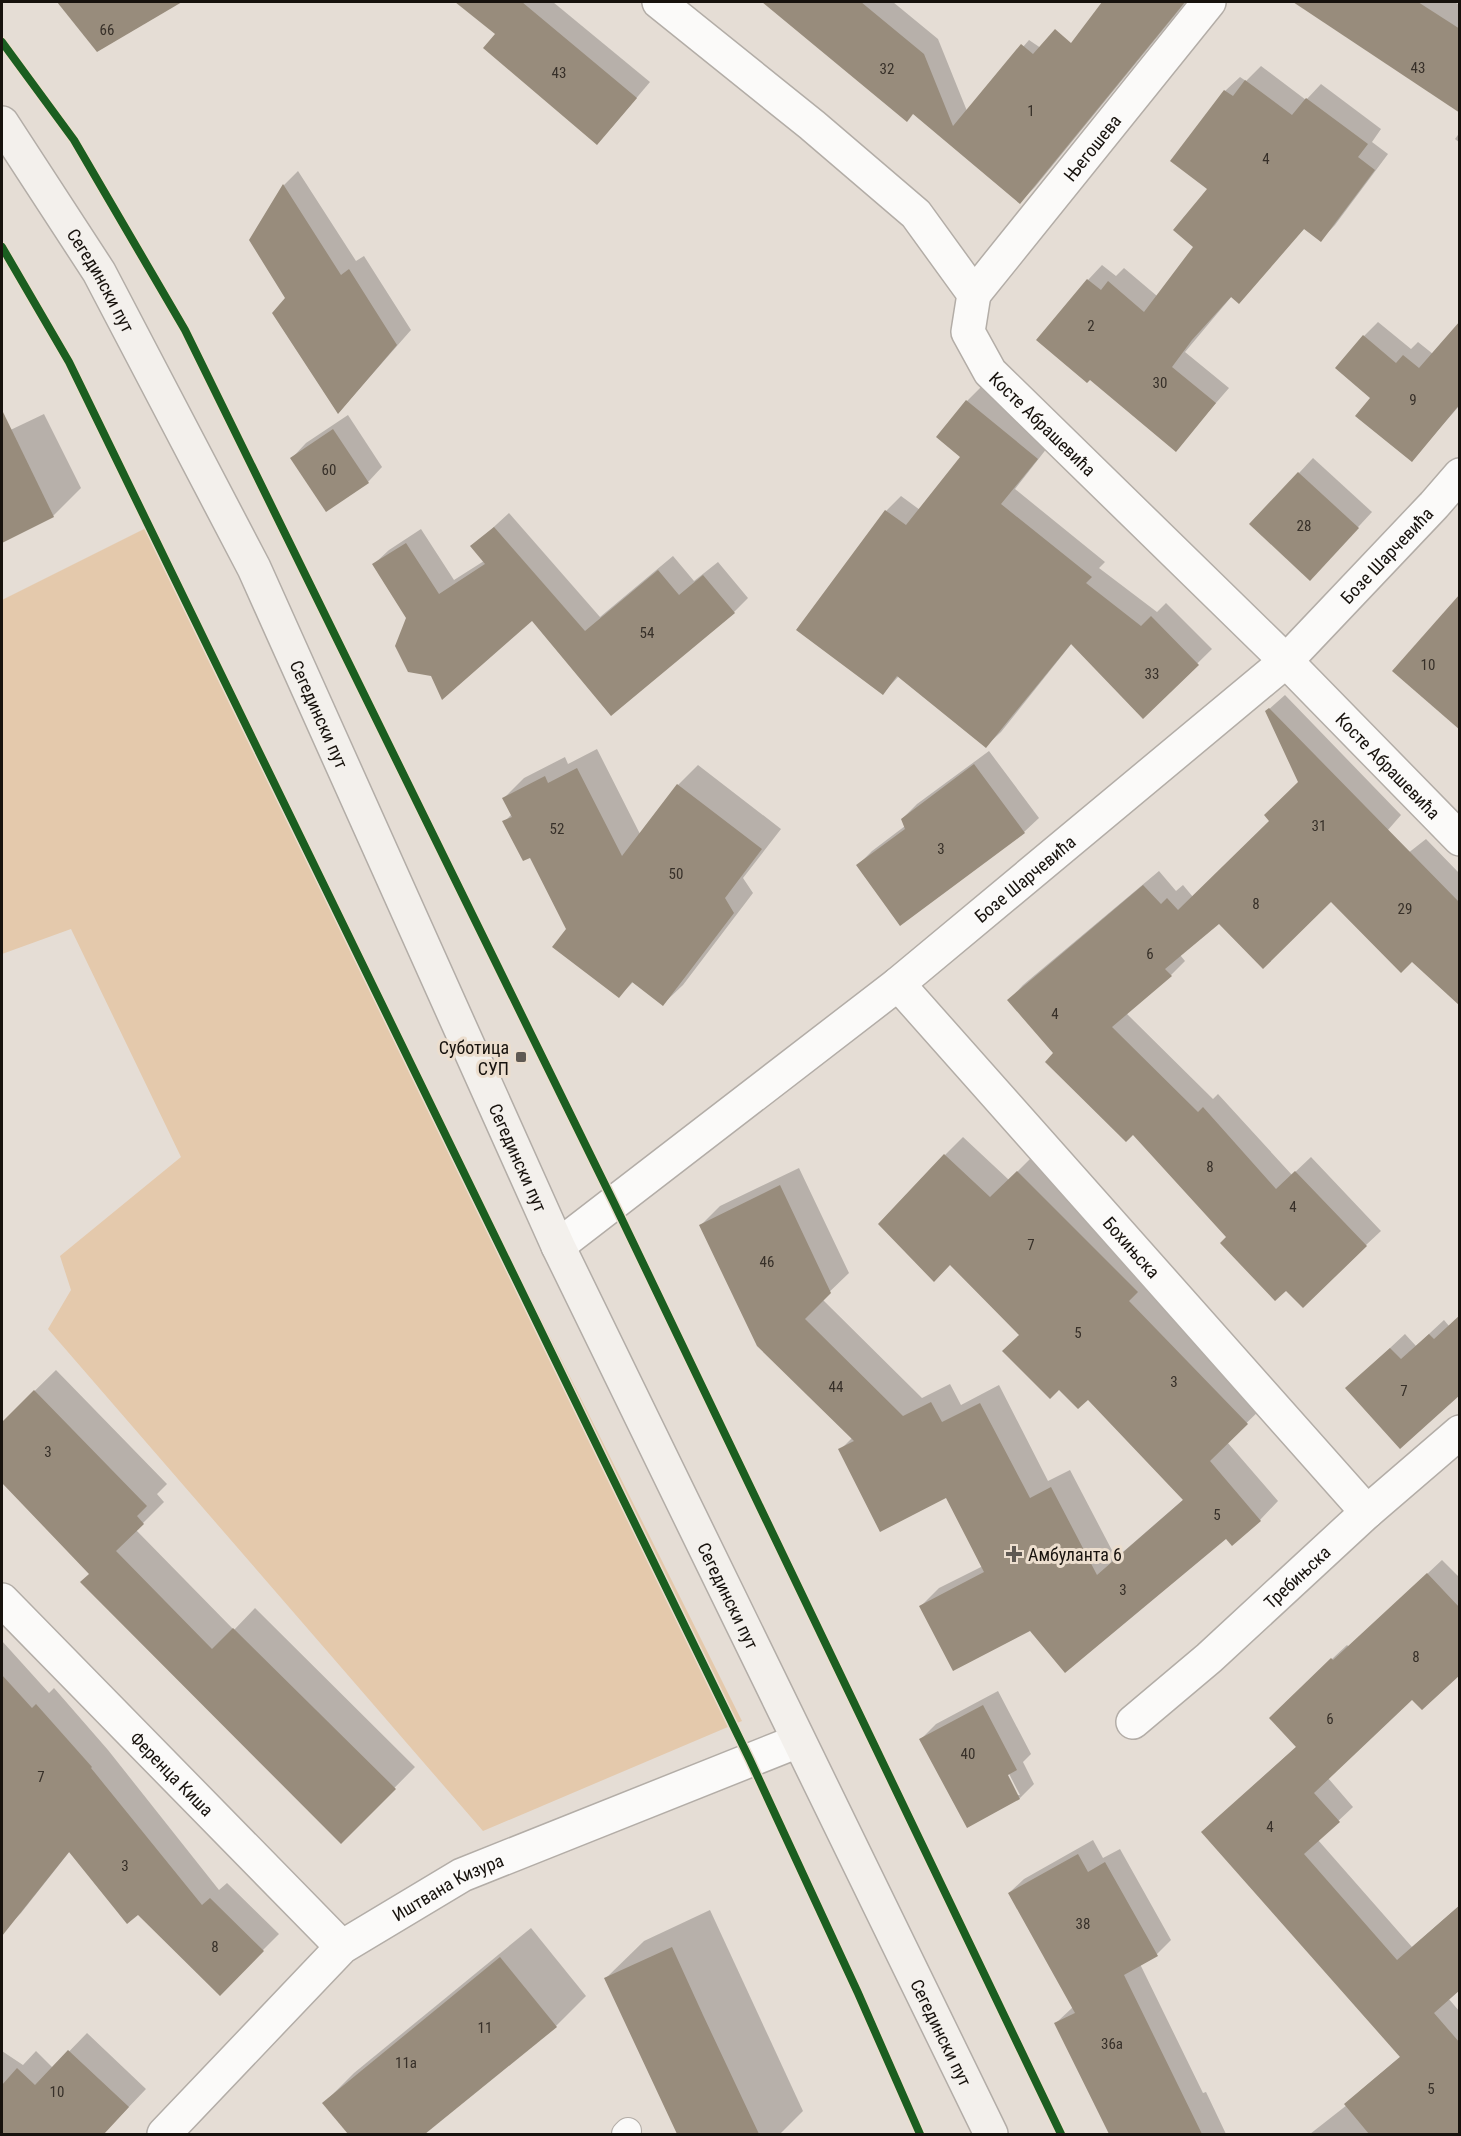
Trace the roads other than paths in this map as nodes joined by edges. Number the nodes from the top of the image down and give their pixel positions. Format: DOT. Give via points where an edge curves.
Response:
graph roads {
  1 [pos="659,2"];
  2 [pos="1209,2"];
  3 [pos="2,123"];
  4 [pos="974,294"];
  5 [pos="1460,475"];
  6 [pos="1286,661"];
  7 [pos="1460,839"];
  8 [pos="898,984"];
  9 [pos="558,1246"];
  10 [pos="1460,1432"];
  11 [pos="1366,1512"];
  12 [pos="2,1600"];
  13 [pos="1133,1722"];
  14 [pos="798,1741"];
  15 [pos="342,1947"];
  16 [pos="164,2134"];
  17 [pos="990,2134"];
  1 -- 4 [label="street" via="916,214"];
  2 -- 4 [label="street, Његошева"];
  3 -- 9 [label="main road, Сегедински пут" via="99,272 254,568"];
  4 -- 6 [label="street, Косте Абрашевића" via="968,332 990,372"];
  5 -- 6 [label="street, Бозе Шарчевића"];
  6 -- 7 [label="street, Косте Абрашевића"];
  6 -- 8 [label="street, Бозе Шарчевића"];
  8 -- 9 [label="street, Бозе Шарчевића"];
  8 -- 11 [label="street, Бохињска"];
  9 -- 14 [label="main road, Сегедински пут"];
  10 -- 11 [label="street, Требињска"];
  11 -- 13 [label="street, Требињска" via="1209,1658"];
  12 -- 15 [label="street, Ференца Киша"];
  14 -- 15 [label="street, Иштвана Кизура" via="462,1875"];
  14 -- 17 [label="main road, Сегедински пут"];
  15 -- 16 [label="street, Иштвана Кизура"];
}
